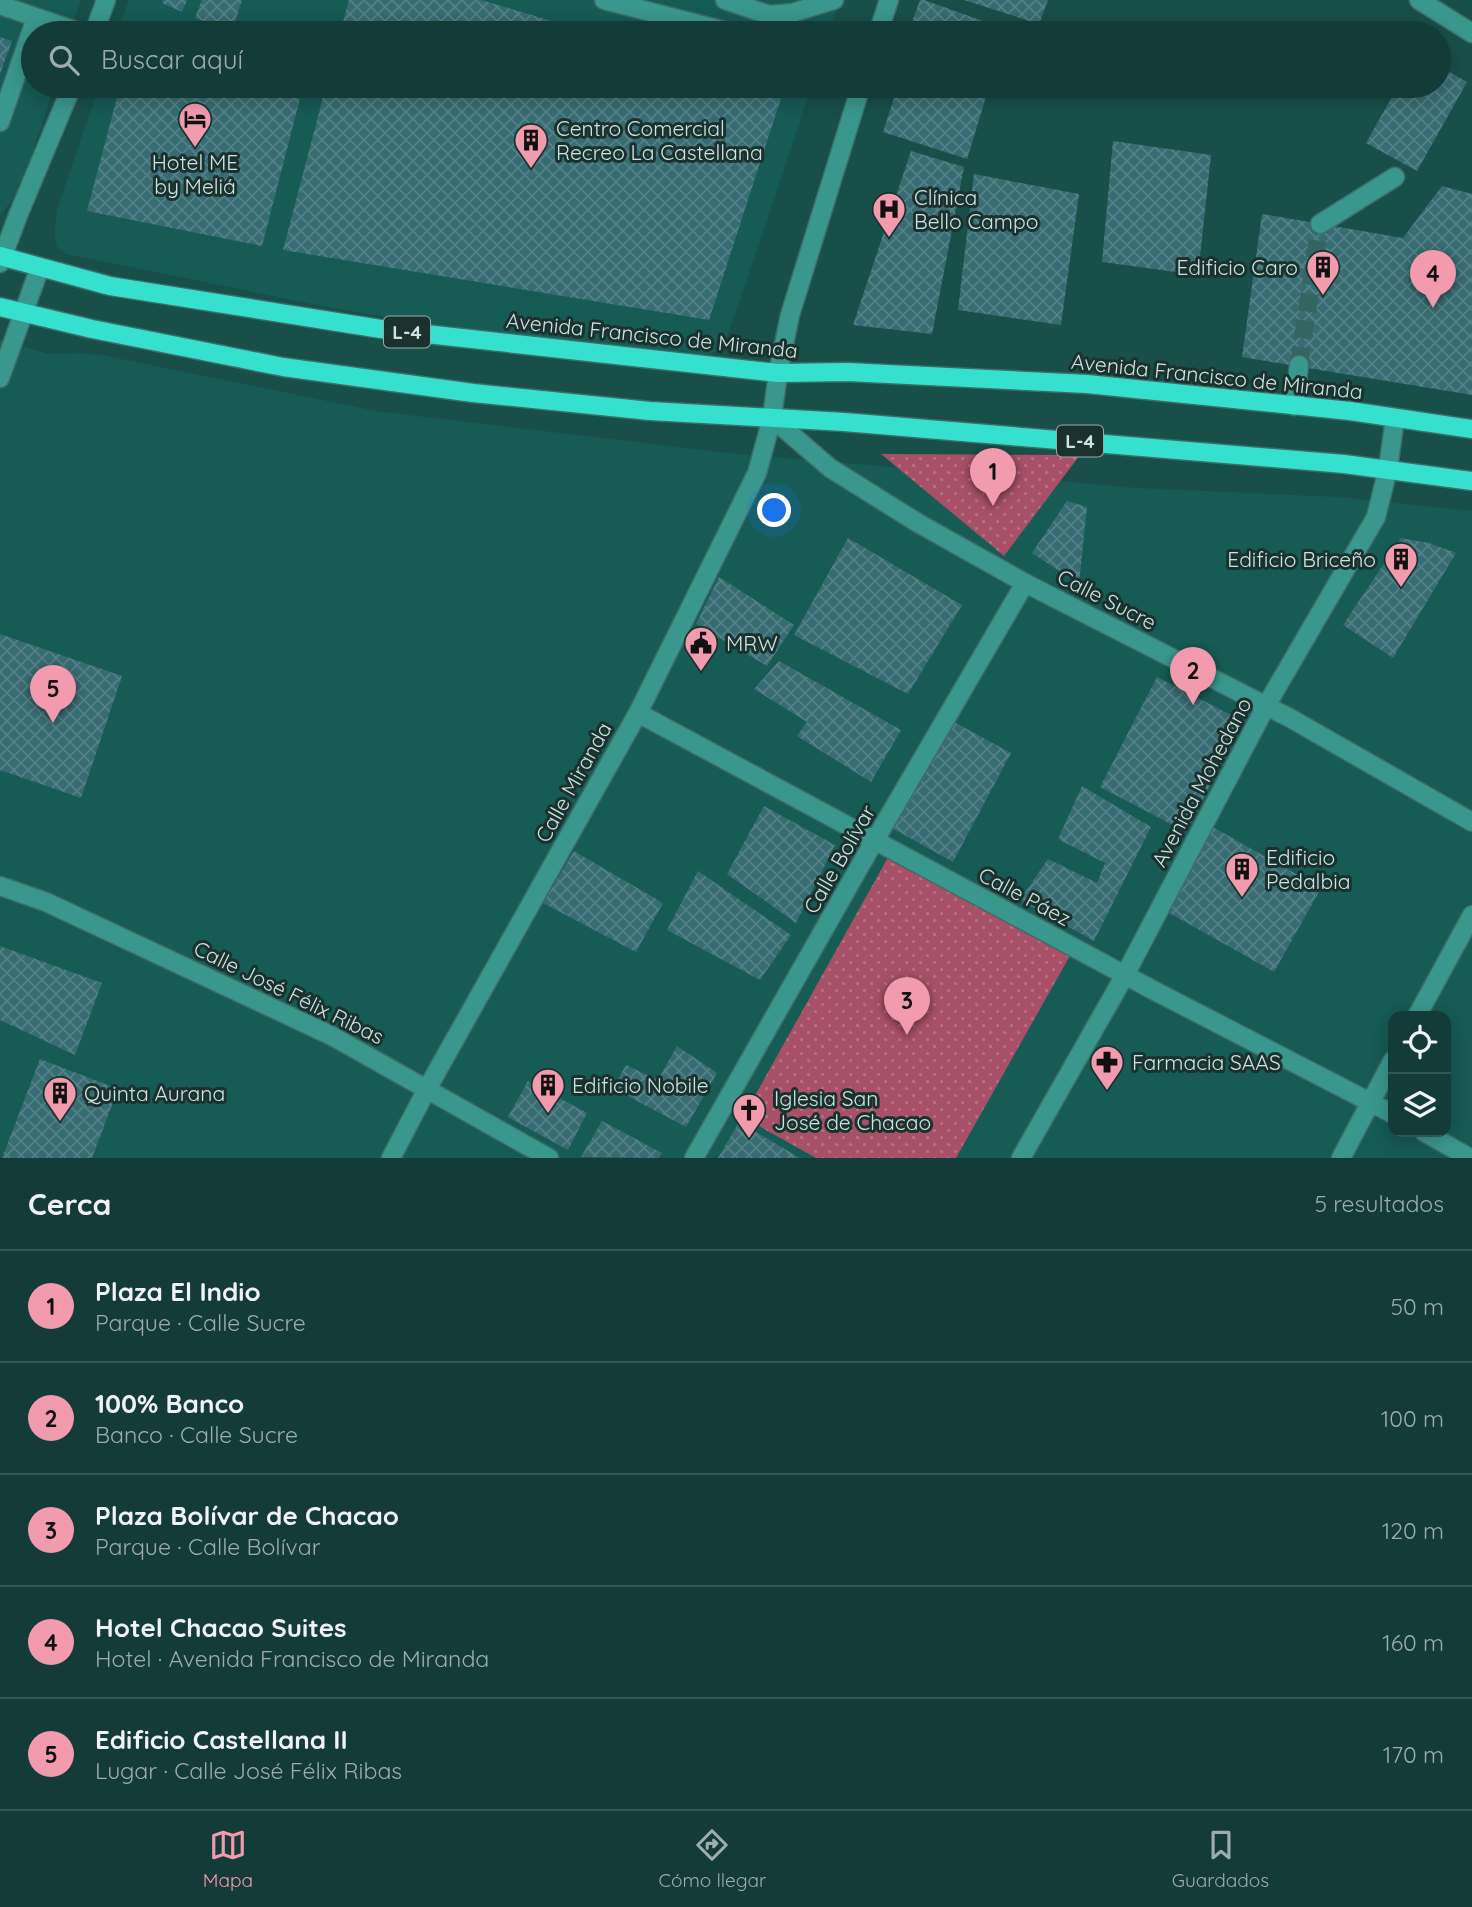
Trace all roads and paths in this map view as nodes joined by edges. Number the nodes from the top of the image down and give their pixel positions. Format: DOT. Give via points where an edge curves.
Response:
graph roads {
  1 [pos="106,0"];
  2 [pos="604,0"];
  3 [pos="724,0"];
  4 [pos="834,0"];
  5 [pos="889,0"];
  6 [pos="1419,0"];
  7 [pos="0,5"];
  8 [pos="36,18"];
  9 [pos="35,21"];
  10 [pos="45,21"];
  11 [pos="98,21"];
  12 [pos="686,21"];
  13 [pos="882,21"];
  14 [pos="1472,33"];
  15 [pos="21,61"];
  16 [pos="67,98"];
  17 [pos="857,98"];
  18 [pos="0,122"];
  19 [pos="1395,177"];
  20 [pos="1320,224"];
  21 [pos="1,258"];
  22 [pos="40,267"];
  23 [pos="0,307"];
  24 [pos="23,313"];
  25 [pos="1299,365"];
  26 [pos="778,373"];
  27 [pos="0,378"];
  28 [pos="1294,407"];
  29 [pos="772,418"];
  30 [pos="1395,418"];
  31 [pos="1472,429"];
  32 [pos="1388,469"];
  33 [pos="1472,481"];
  34 [pos="1025,583"];
  35 [pos="1266,706"];
  36 [pos="638,713"];
  37 [pos="1472,822"];
  38 [pos="874,841"];
  39 [pos="0,886"];
  40 [pos="1472,915"];
  41 [pos="1125,975"];
  42 [pos="1420,1011"];
  43 [pos="1388,1069"];
  44 [pos="427,1089"];
  45 [pos="1371,1101"];
  46 [pos="1388,1111"];
  47 [pos="1433,1137"];
  48 [pos="391,1158"];
  49 [pos="549,1158"];
  50 [pos="694,1158"];
  51 [pos="1021,1158"];
  52 [pos="1341,1158"];
  53 [pos="1470,1158"];
  1 -- 11 [label="street"];
  2 -- 12 [label="street"];
  3 -- 4 [label="street" via="769,15"];
  5 -- 13 [label="street"];
  6 -- 14 [label="street"];
  7 -- 8 [label="street"];
  8 -- 9 [label="street"];
  8 -- 10 [label="street"];
  15 -- 18 [label="street"];
  16 -- 21 [label="street"];
  17 -- 26 [label="street, Calle Miranda" via="790,315"];
  19 -- 20 [label="street"];
  21 -- 22 [label="main road, Avenida Francisco de Miranda / L-4"];
  22 -- 24 [label="street"];
  22 -- 26 [label="main road, Avenida Francisco de Miranda / L-4" via="110,286 381,329"];
  23 -- 24 [label="main road, L-4"];
  24 -- 27 [label="street"];
  24 -- 29 [label="main road, L-4" via="293,368 473,393"];
  25 -- 28 [label="street"];
  26 -- 28 [label="main road, Avenida Francisco de Miranda / L-4" via="1087,384"];
  26 -- 29 [label="street, Calle Miranda"];
  28 -- 30 [label="main road, Avenida Francisco de Miranda / L-4"];
  29 -- 32 [label="main road, L-4"];
  29 -- 34 [label="street, Calle Sucre" via="830,468"];
  29 -- 36 [label="street, Calle Miranda" via="757,473"];
  30 -- 31 [label="main road, Avenida Francisco de Miranda / L-4"];
  30 -- 32 [label="street, Avenida Mohedano"];
  32 -- 33 [label="main road, L-4"];
  32 -- 35 [label="street, Avenida Mohedano" via="1376,517"];
  34 -- 35 [label="street, Calle Sucre"];
  34 -- 38 [label="street, Calle Bolívar"];
  35 -- 37 [label="street, Calle Sucre"];
  35 -- 41 [label="street, Avenida Mohedano"];
  36 -- 38 [label="street, Calle Páez"];
  36 -- 44 [label="street, Calle Miranda"];
  38 -- 41 [label="street, Calle Páez"];
  38 -- 50 [label="street, Calle Bolívar"];
  39 -- 44 [label="street, Calle José Félix Ribas" via="46,902 332,1036"];
  40 -- 42 [label="street"];
  41 -- 45 [label="street, Calle Páez"];
  41 -- 51 [label="street, Avenida Mohedano"];
  43 -- 45 [label="street"];
  44 -- 48 [label="street, Calle Miranda"];
  44 -- 49 [label="street, Calle José Félix Ribas"];
  45 -- 46 [label="street, Calle Páez"];
  45 -- 52 [label="street"];
  47 -- 53 [label="street"];
}
